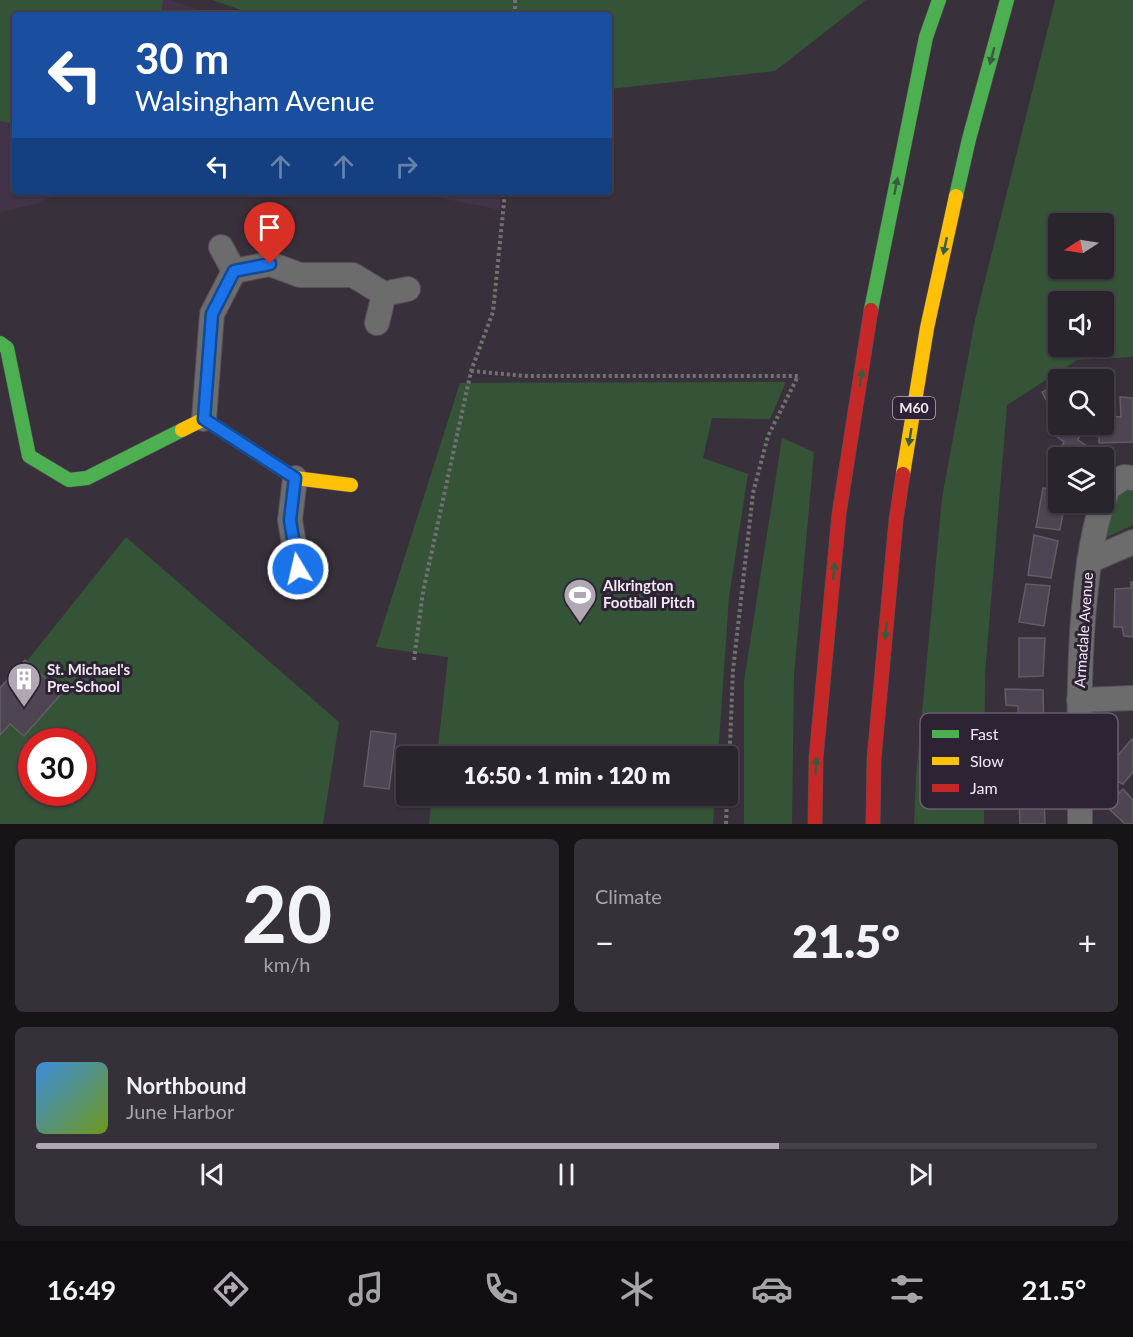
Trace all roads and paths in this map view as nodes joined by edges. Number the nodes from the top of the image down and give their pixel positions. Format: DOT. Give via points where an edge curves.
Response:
graph roads {
  1 [pos="939,0"];
  2 [pos="1007,0"];
  3 [pos="505,195"];
  4 [pos="221,247"];
  5 [pos="234,271"];
  6 [pos="408,289"];
  7 [pos="384,294"];
  8 [pos="377,323"];
  9 [pos="0,343"];
  10 [pos="471,371"];
  11 [pos="204,419"];
  12 [pos="295,478"];
  13 [pos="1133,478"];
  14 [pos="1114,484"];
  15 [pos="351,485"];
  16 [pos="1099,513"];
  17 [pos="1133,542"];
  18 [pos="1089,561"];
  19 [pos="298,569"];
  20 [pos="414,660"];
  21 [pos="1133,698"];
  22 [pos="1079,699"];
  23 [pos="1079,713"];
  24 [pos="729,746"];
  25 [pos="727,806"];
  26 [pos="1080,809"];
  27 [pos="726,824"];
  28 [pos="815,824"];
  29 [pos="873,824"];
  30 [pos="1080,824"];
  28 -- 1 [label="main road, one-way" via="816,758 839,514 874,291 926,37"];
  2 -- 29 [label="main road, M60, one-way" via="969,140 927,328 896,520 874,759"];
  3 -- 10 [label="path" via="493,312"];
  4 -- 5 [label="street"];
  5 -- 7 [label="street" via="270,264 300,275 353,275"];
  5 -- 11 [label="street" via="212,314"];
  6 -- 7 [label="street"];
  7 -- 8 [label="street"];
  9 -- 11 [label="main road" via="7,348 29,456 69,480 87,478"];
  10 -- 20 [label="path" via="423,592"];
  10 -- 24 [label="path" via="525,376 798,376 768,436 753,493 733,670"];
  11 -- 12 [label="main road"];
  12 -- 15 [label="main road"];
  12 -- 19 [label="street" via="290,520"];
  13 -- 14 [label="street, Armadale Avenue" via="1124,477"];
  16 -- 18 [label="street, Armadale Avenue"];
  17 -- 18 [label="street, Armadale Avenue"];
  18 -- 22 [label="street, Armadale Avenue"];
  21 -- 22 [label="street"];
  22 -- 23 [label="street, Armadale Avenue"];
  25 -- 27 [label="path"];
  26 -- 30 [label="street, Armadale Avenue"];
}
